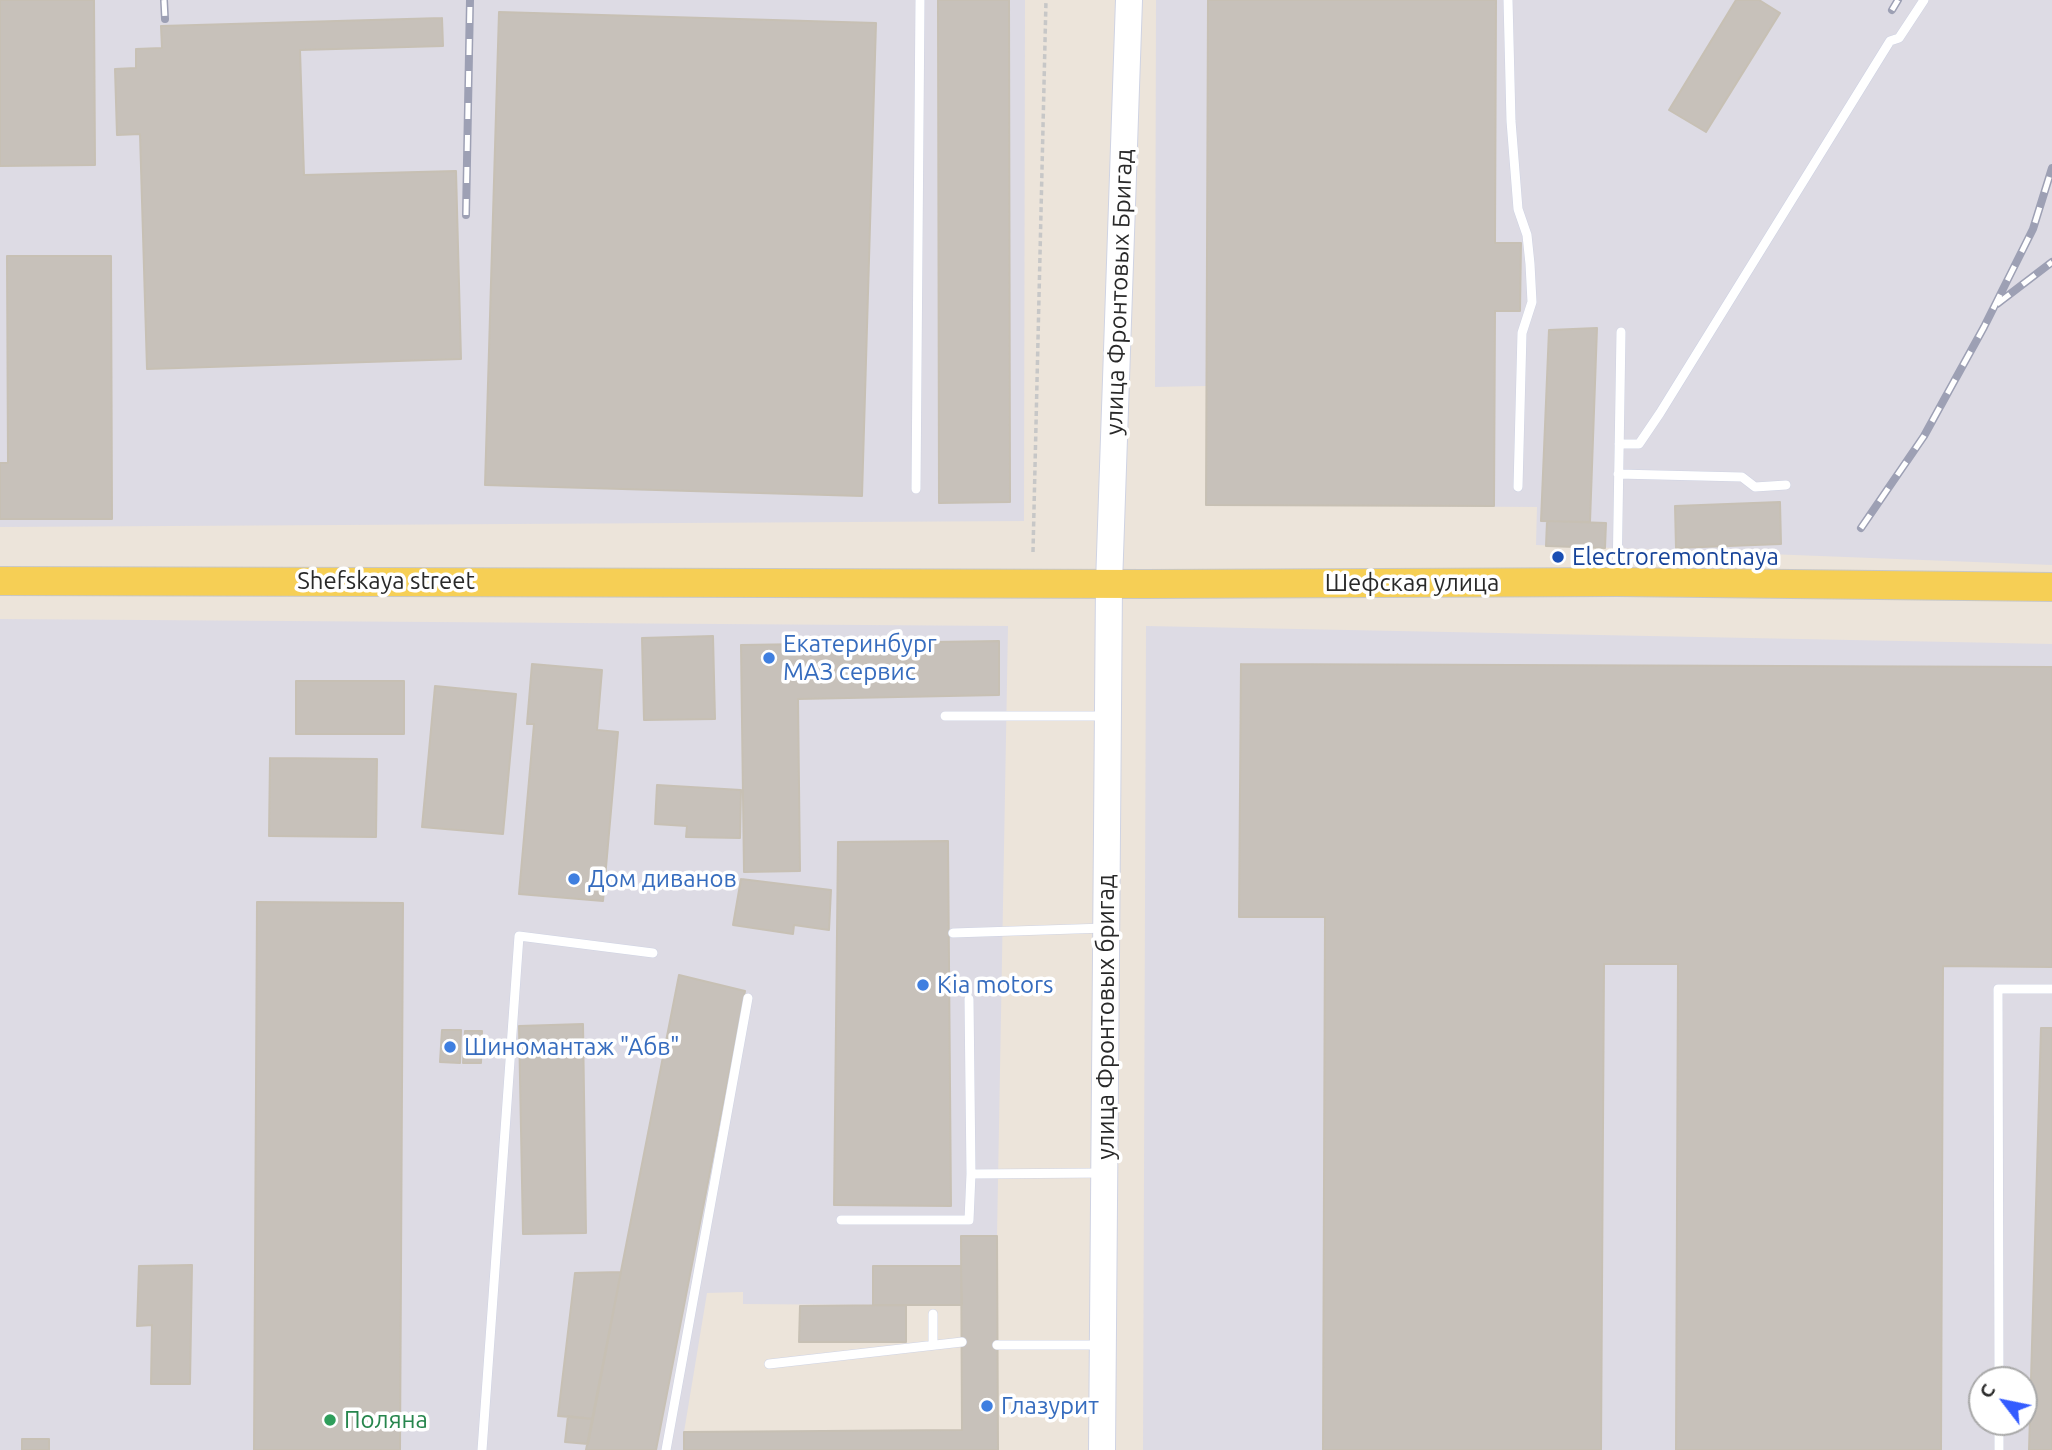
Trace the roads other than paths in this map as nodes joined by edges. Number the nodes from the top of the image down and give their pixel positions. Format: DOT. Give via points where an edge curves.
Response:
graph roads {
  1 [pos="920,0"];
  2 [pos="1129,0"];
  3 [pos="1508,0"];
  4 [pos="1923,0"];
  5 [pos="1621,332"];
  6 [pos="1619,444"];
  7 [pos="1618,474"];
  8 [pos="1786,485"];
  9 [pos="1518,486"];
  10 [pos="916,489"];
  11 [pos="0,581"];
  12 [pos="1617,582"];
  13 [pos="1109,584"];
  14 [pos="2052,587"];
  15 [pos="945,716"];
  16 [pos="1108,716"];
  17 [pos="1107,928"];
  18 [pos="953,933"];
  19 [pos="653,953"];
  20 [pos="2052,989"];
  21 [pos="748,998"];
  22 [pos="969,999"];
  23 [pos="1105,1173"];
  24 [pos="971,1174"];
  25 [pos="841,1220"];
  26 [pos="933,1314"];
  27 [pos="962,1342"];
  28 [pos="933,1345"];
  29 [pos="997,1345"];
  30 [pos="1103,1345"];
  31 [pos="769,1364"];
  32 [pos="1999,1366"];
  33 [pos="482,1450"];
  34 [pos="666,1450"];
  35 [pos="1102,1450"];
  1 -- 10 [label="lane"];
  2 -- 13 [label="main road, улица Фронтовых Бригад"];
  3 -- 9 [label="lane" via="1511,121 1532,302 1522,332"];
  4 -- 6 [label="lane" via="1899,38 1890,41 1646,434 1639,444"];
  5 -- 6 [label="lane"];
  6 -- 7 [label="lane"];
  7 -- 8 [label="lane" via="1742,477 1755,487"];
  7 -- 12 [label="lane"];
  11 -- 13 [label="main road, Шефская улица"];
  12 -- 13 [label="main road, Шефская улица"];
  12 -- 14 [label="main road, Шефская улица"];
  13 -- 16 [label="main road, улица Фронтовых бригад"];
  15 -- 16 [label="lane"];
  16 -- 17 [label="main road, улица Фронтовых бригад"];
  17 -- 18 [label="lane"];
  17 -- 23 [label="main road, улица Фронтовых бригад"];
  19 -- 33 [label="lane" via="519,936"];
  20 -- 32 [label="lane" via="1998,989"];
  21 -- 34 [label="lane"];
  22 -- 24 [label="lane"];
  23 -- 24 [label="lane"];
  23 -- 30 [label="main road, улица Фронтовых бригад"];
  24 -- 25 [label="lane" via="969,1220"];
  26 -- 28 [label="lane"];
  27 -- 28 [label="lane"];
  28 -- 31 [label="lane"];
  29 -- 30 [label="lane"];
  30 -- 35 [label="main road, улица Фронтовых бригад"];
}
